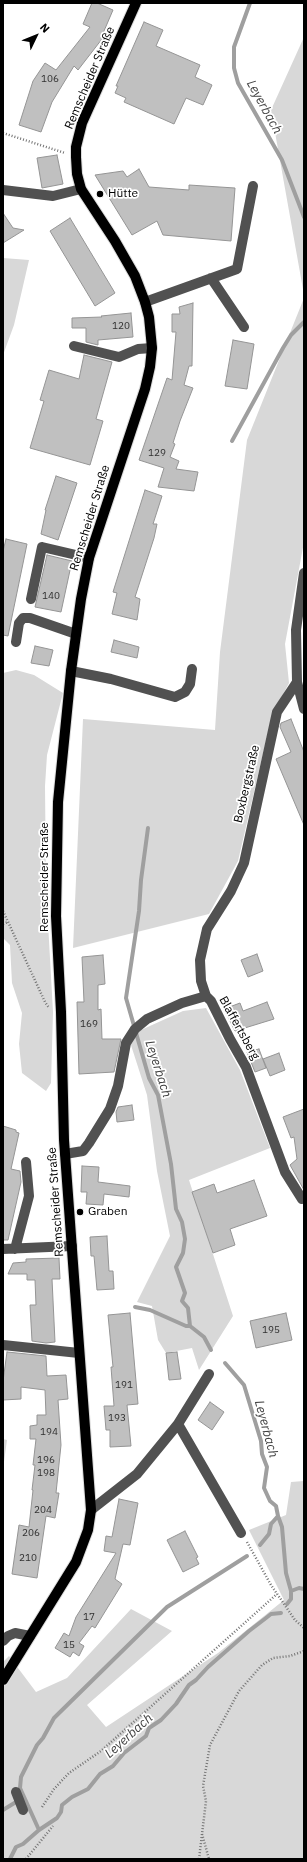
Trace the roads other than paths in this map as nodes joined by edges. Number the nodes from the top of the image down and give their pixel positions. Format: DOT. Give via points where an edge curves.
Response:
graph roads {
  1 [pos="136,3"];
  2 [pos="253,186"];
  3 [pos="81,189"];
  4 [pos="3,190"];
  5 [pos="211,278"];
  6 [pos="145,302"];
  7 [pos="244,327"];
  8 [pos="74,346"];
  9 [pos="152,348"];
  10 [pos="89,558"];
  11 [pos="304,573"];
  12 [pos="31,599"];
  13 [pos="76,634"];
  14 [pos="16,642"];
  15 [pos="192,669"];
  16 [pos="71,671"];
  17 [pos="297,682"];
  18 [pos="304,709"];
  19 [pos="206,996"];
  20 [pos="65,1154"];
  21 [pos="26,1162"];
  22 [pos="302,1199"];
  23 [pos="72,1246"];
  24 [pos="3,1249"];
  25 [pos="15,1249"];
  26 [pos="3,1345"];
  27 [pos="79,1353"];
  28 [pos="209,1374"];
  29 [pos="178,1424"];
  30 [pos="91,1510"];
  31 [pos="242,1533"];
  32 [pos="30,1636"];
  33 [pos="3,1642"];
  34 [pos="3,1680"];
  35 [pos="16,1792"];
  36 [pos="23,1810"];
  1 -- 3 [label="main road, Remscheider Straße" via="82,123 76,157"];
  2 -- 5 [label="street" via="237,269"];
  3 -- 4 [label="street" via="53,196"];
  3 -- 6 [label="main road, Remscheider Straße" via="135,276"];
  5 -- 6 [label="street"];
  5 -- 7 [label="street"];
  6 -- 9 [label="main road, Remscheider Straße"];
  8 -- 9 [label="street" via="119,357 138,349"];
  9 -- 10 [label="main road, Remscheider Straße" via="146,389"];
  10 -- 12 [label="street" via="42,547"];
  10 -- 13 [label="main road, Remscheider Straße"];
  11 -- 17 [label="street" via="296,630"];
  13 -- 14 [label="street" via="30,618 23,618 19,623"];
  13 -- 16 [label="main road, Remscheider Straße"];
  15 -- 16 [label="street" via="190,684 185,692 175,697"];
  16 -- 20 [label="main road, Remscheider Straße" via="58,802 56,916"];
  17 -- 18 [label="street"];
  17 -- 19 [label="street, Boxbergstraße" via="277,712 244,863 231,891 206,929 200,960 201,981"];
  19 -- 20 [label="street, Blaffertsberg" via="182,1003 140,1024 126,1043 118,1086 110,1109 90,1144 83,1151"];
  19 -- 22 [label="street, Blaffertsberg" via="246,1067 285,1172"];
  20 -- 23 [label="main road, Remscheider Straße"];
  21 -- 25 [label="street" via="29,1196"];
  23 -- 25 [label="street"];
  23 -- 27 [label="main road, Remscheider Straße"];
  24 -- 25 [label="street"];
  26 -- 27 [label="street"];
  27 -- 30 [label="main road, Remscheider Straße"];
  28 -- 29 [label="street"];
  29 -- 30 [label="street" via="137,1474"];
  29 -- 31 [label="street"];
  30 -- 32 [label="main road, Remscheider Straße" via="88,1530 76,1562"];
  32 -- 33 [label="street" via="15,1633"];
  32 -- 34 [label="main road, Remscheider Straße"];
  35 -- 36 [label="street"];
}
